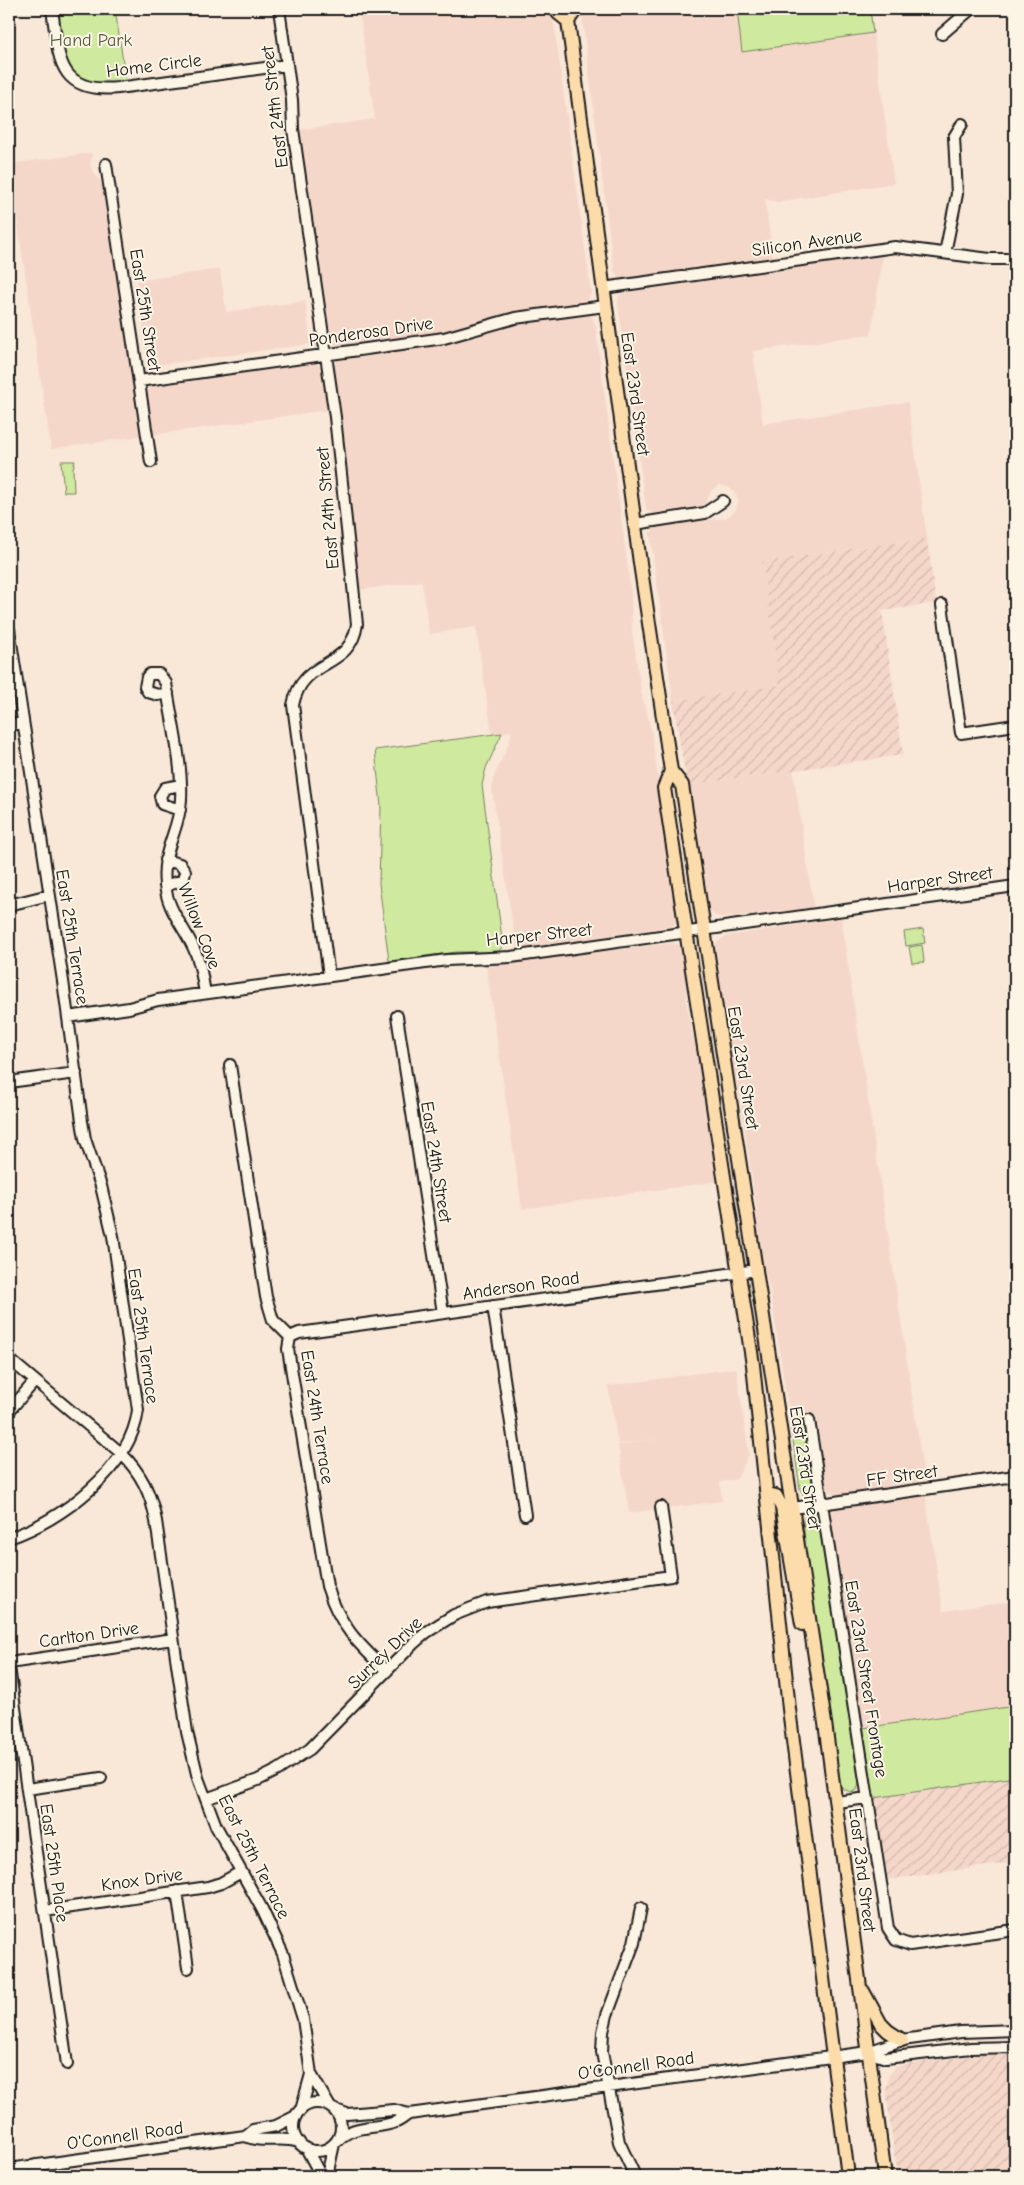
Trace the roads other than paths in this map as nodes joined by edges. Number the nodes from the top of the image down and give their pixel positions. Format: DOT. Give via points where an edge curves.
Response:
graph roads {
  1 [pos="52,9"];
  2 [pos="279,9"];
  3 [pos="557,9"];
  4 [pos="575,9"];
  5 [pos="971,9"];
  6 [pos="568,21"];
  7 [pos="942,34"];
  8 [pos="287,65"];
  9 [pos="962,124"];
  10 [pos="106,164"];
  11 [pos="945,252"];
  12 [pos="1015,259"];
  13 [pos="603,288"];
  14 [pos="605,306"];
  15 [pos="326,354"];
  16 [pos="139,381"];
  17 [pos="151,462"];
  18 [pos="723,502"];
  19 [pos="635,524"];
  20 [pos="942,604"];
  21 [pos="9,629"];
  22 [pos="168,693"];
  23 [pos="23,723"];
  24 [pos="9,725"];
  25 [pos="1015,725"];
  26 [pos="670,771"];
  27 [pos="181,785"];
  28 [pos="180,810"];
  29 [pos="165,860"];
  30 [pos="165,886"];
  31 [pos="1015,886"];
  32 [pos="48,895"];
  33 [pos="9,905"];
  34 [pos="704,930"];
  35 [pos="686,933"];
  36 [pos="329,976"];
  37 [pos="205,993"];
  38 [pos="397,1016"];
  39 [pos="68,1017"];
  40 [pos="230,1066"];
  41 [pos="76,1073"];
  42 [pos="9,1082"];
  43 [pos="756,1270"];
  44 [pos="739,1273"];
  45 [pos="493,1306"];
  46 [pos="443,1312"];
  47 [pos="290,1337"];
  48 [pos="9,1359"];
  49 [pos="35,1381"];
  50 [pos="9,1411"];
  51 [pos="809,1420"];
  52 [pos="120,1453"];
  53 [pos="1015,1476"];
  54 [pos="768,1494"];
  55 [pos="822,1504"];
  56 [pos="661,1506"];
  57 [pos="793,1508"];
  58 [pos="525,1515"];
  59 [pos="9,1538"];
  60 [pos="173,1639"];
  61 [pos="814,1651"];
  62 [pos="9,1665"];
  63 [pos="387,1671"];
  64 [pos="101,1778"];
  65 [pos="27,1789"];
  66 [pos="868,1798"];
  67 [pos="206,1799"];
  68 [pos="836,1802"];
  69 [pos="241,1872"];
  70 [pos="177,1891"];
  71 [pos="641,1908"];
  72 [pos="44,1910"];
  73 [pos="1015,1930"];
  74 [pos="188,1968"];
  75 [pos="860,1987"];
  76 [pos="1015,2030"];
  77 [pos="902,2040"];
  78 [pos="1015,2047"];
  79 [pos="868,2052"];
  80 [pos="833,2056"];
  81 [pos="67,2064"];
  82 [pos="311,2074"];
  83 [pos="608,2086"];
  84 [pos="332,2108"];
  85 [pos="299,2113"];
  86 [pos="409,2114"];
  87 [pos="245,2136"];
  88 [pos="335,2143"];
  89 [pos="302,2145"];
  90 [pos="36,2165"];
  91 [pos="9,2169"];
  92 [pos="38,2176"];
  93 [pos="321,2176"];
  94 [pos="327,2176"];
  95 [pos="635,2176"];
  96 [pos="848,2176"];
  97 [pos="885,2176"];
  1 -- 8 [label="street, Home Circle" via="61,64 72,79 91,89"];
  2 -- 8 [label="street, East 24th Street"];
  3 -- 6 [label="main road"];
  4 -- 6 [label="main road"];
  5 -- 7 [label="street"];
  6 -- 13 [label="main road, East 23rd Street"];
  8 -- 15 [label="street, East 24th Street" via="293,129"];
  9 -- 11 [label="street" via="954,137 957,194"];
  10 -- 16 [label="street, East 25th Street"];
  11 -- 12 [label="street, Silicon Avenue"];
  11 -- 13 [label="street, Silicon Avenue" via="895,247"];
  13 -- 14 [label="main road, East 23rd Street"];
  14 -- 15 [label="street, Ponderosa Drive" via="515,318 444,338"];
  14 -- 19 [label="main road, East 23rd Street"];
  15 -- 16 [label="street, Ponderosa Drive"];
  15 -- 36 [label="street, East 24th Street" via="357,624 352,644 305,678 293,705"];
  16 -- 17 [label="street, East 25th Street"];
  18 -- 19 [label="street" via="705,513"];
  19 -- 26 [label="main road, East 23rd Street"];
  20 -- 25 [label="street" via="961,732"];
  21 -- 23 [label="street, East 25th Terrace"];
  22 -- 27 [label="street, Willow Cove"];
  23 -- 24 [label="street"];
  23 -- 32 [label="street, East 25th Terrace"];
  26 -- 34 [label="main road, East 23rd Street" via="682,785"];
  26 -- 35 [label="main road, East 23rd Street" via="664,788"];
  27 -- 28 [label="street, Willow Cove"];
  27 -- 28 [label="street" via="165,788 160,796 162,804"];
  28 -- 29 [label="street, Willow Cove"];
  29 -- 30 [label="street, Willow Cove"];
  29 -- 30 [label="street" via="180,864 185,871 183,880"];
  30 -- 37 [label="street, Willow Cove" via="174,916 194,950"];
  31 -- 34 [label="street, Harper Street"];
  32 -- 33 [label="street"];
  32 -- 39 [label="street, East 25th Terrace"];
  34 -- 35 [label="street, Harper Street"];
  34 -- 43 [label="main road, East 23rd Street"];
  35 -- 36 [label="street, Harper Street"];
  35 -- 44 [label="main road, East 23rd Street"];
  36 -- 37 [label="street, Harper Street"];
  37 -- 39 [label="street, Harper Street"];
  38 -- 46 [label="street, East 24th Street"];
  39 -- 41 [label="street, East 25th Terrace"];
  40 -- 47 [label="street, East 24th Terrace" via="266,1297 273,1320"];
  41 -- 42 [label="street"];
  41 -- 52 [label="street, East 25th Terrace" via="85,1139 113,1236 136,1394 136,1423"];
  43 -- 44 [label="street, Anderson Road"];
  43 -- 57 [label="main road, East 23rd Street"];
  44 -- 45 [label="street, Anderson Road"];
  44 -- 54 [label="main road, East 23rd Street"];
  45 -- 46 [label="street, Anderson Road"];
  45 -- 58 [label="street"];
  46 -- 47 [label="street, Anderson Road" via="298,1333"];
  47 -- 63 [label="street, East 24th Terrace" via="288,1349 329,1593 349,1633"];
  48 -- 49 [label="street"];
  49 -- 50 [label="street"];
  49 -- 52 [label="street"];
  51 -- 55 [label="street, East 23rd Street Frontage"];
  52 -- 59 [label="street" via="100,1478 72,1504 43,1524"];
  52 -- 60 [label="street, East 25th Terrace" via="147,1487 152,1504"];
  53 -- 55 [label="street, FF Street"];
  54 -- 61 [label="main road" via="781,1502 802,1626"];
  54 -- 80 [label="main road, East 23rd Street" via="790,1719"];
  55 -- 57 [label="street, FF Street"];
  55 -- 66 [label="street, East 23rd Street Frontage"];
  56 -- 63 [label="street, Surrey Drive" via="671,1576 501,1599 470,1608 426,1632"];
  57 -- 61 [label="main road, East 23rd Street"];
  60 -- 62 [label="street, Carlton Drive"];
  60 -- 67 [label="street, East 25th Terrace" via="187,1732"];
  61 -- 68 [label="main road, East 23rd Street"];
  62 -- 65 [label="street, East 25th Place"];
  63 -- 67 [label="street, Surrey Drive" via="326,1735 296,1759 258,1780"];
  64 -- 65 [label="street"];
  65 -- 72 [label="street, East 25th Place"];
  66 -- 68 [label="street"];
  66 -- 73 [label="street, East 23rd Street Frontage" via="888,1928 896,1940 910,1945"];
  67 -- 69 [label="street, East 25th Terrace" via="216,1826"];
  68 -- 75 [label="main road, East 23rd Street"];
  69 -- 70 [label="street, Knox Drive" via="215,1885"];
  69 -- 82 [label="street, East 25th Terrace" via="267,1918 291,1976"];
  70 -- 72 [label="street, Knox Drive"];
  70 -- 74 [label="street"];
  71 -- 83 [label="street" via="634,1943 603,2032 602,2052"];
  72 -- 81 [label="street, East 25th Place"];
  75 -- 77 [label="main road" via="881,2024"];
  75 -- 79 [label="main road, East 23rd Street"];
  76 -- 77 [label="street, O'Connell Road" via="961,2032"];
  77 -- 79 [label="street, O'Connell Road"];
  78 -- 79 [label="street, O'Connell Road" via="972,2048 886,2058"];
  79 -- 80 [label="street, O'Connell Road"];
  79 -- 97 [label="main road, East 23rd Street"];
  80 -- 83 [label="street, O'Connell Road"];
  80 -- 96 [label="main road, East 23rd Street"];
  82 -- 84 [label="street, East 25th Terrace"];
  82 -- 85 [label="street, East 25th Terrace"];
  83 -- 86 [label="street, O'Connell Road"];
  83 -- 95 [label="street" via="619,2142"];
  84 -- 85 [label="street" via="314,2104"];
  84 -- 86 [label="street, O'Connell Road" via="348,2114 394,2110"];
  84 -- 88 [label="street" via="341,2123"];
  85 -- 87 [label="street, O'Connell Road" via="276,2126 253,2130"];
  85 -- 89 [label="street" via="294,2130"];
  86 -- 88 [label="street, O'Connell Road" via="396,2122 359,2128"];
  87 -- 89 [label="street, O'Connell Road" via="255,2141 280,2138"];
  87 -- 90 [label="street, O'Connell Road"];
  88 -- 89 [label="street" via="320,2150"];
  88 -- 94 [label="street"];
  89 -- 93 [label="street"];
  90 -- 91 [label="street, O'Connell Road"];
  90 -- 92 [label="street"];
}
